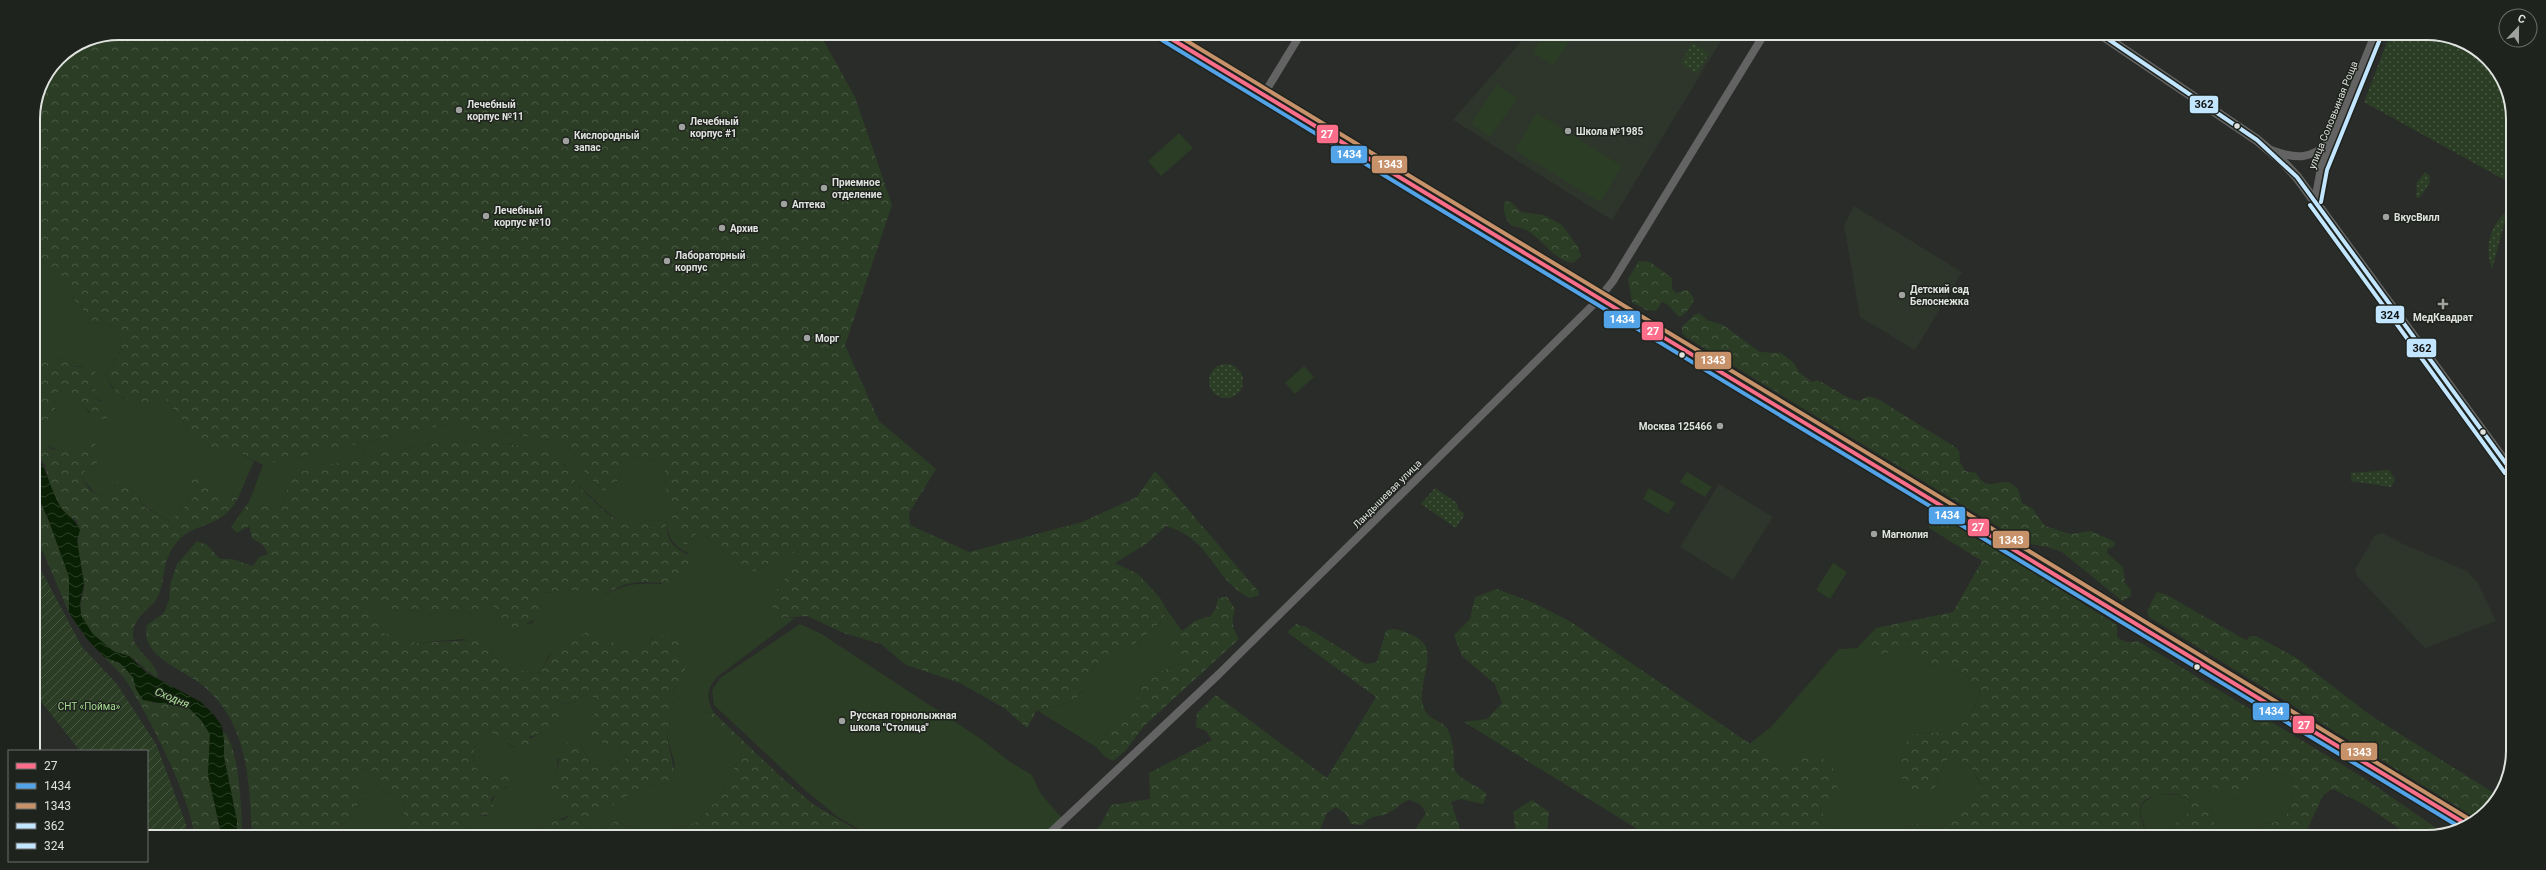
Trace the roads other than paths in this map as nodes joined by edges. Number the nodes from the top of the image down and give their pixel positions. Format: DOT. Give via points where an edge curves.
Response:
graph roads {
  1 [pos="1174,40"];
  2 [pos="1297,40"];
  3 [pos="1761,40"];
  4 [pos="2109,40"];
  5 [pos="2373,40"];
  6 [pos="1264,94"];
  7 [pos="2334,139"];
  8 [pos="2270,149"];
  9 [pos="2315,201"];
  10 [pos="1598,300"];
  11 [pos="2506,464"];
  12 [pos="2463,822"];
  13 [pos="1053,830"];
  1 -- 6 [label="main road"];
  2 -- 6 [label="street"];
  3 -- 10 [label="street, Ландышевая улица" via="1613,281"];
  4 -- 8 [label="street"];
  5 -- 7 [label="street, улица Соловьиная Роща"];
  6 -- 10 [label="main road"];
  7 -- 8 [label="street" via="2317,153 2308,156 2286,156"];
  7 -- 9 [label="street, улица Соловьиная Роща" via="2321,168"];
  8 -- 9 [label="street" via="2297,177"];
  9 -- 11 [label="street"];
  10 -- 12 [label="main road" via="2169,642"];
  10 -- 13 [label="street, Ландышевая улица" via="1277,618"];
}
